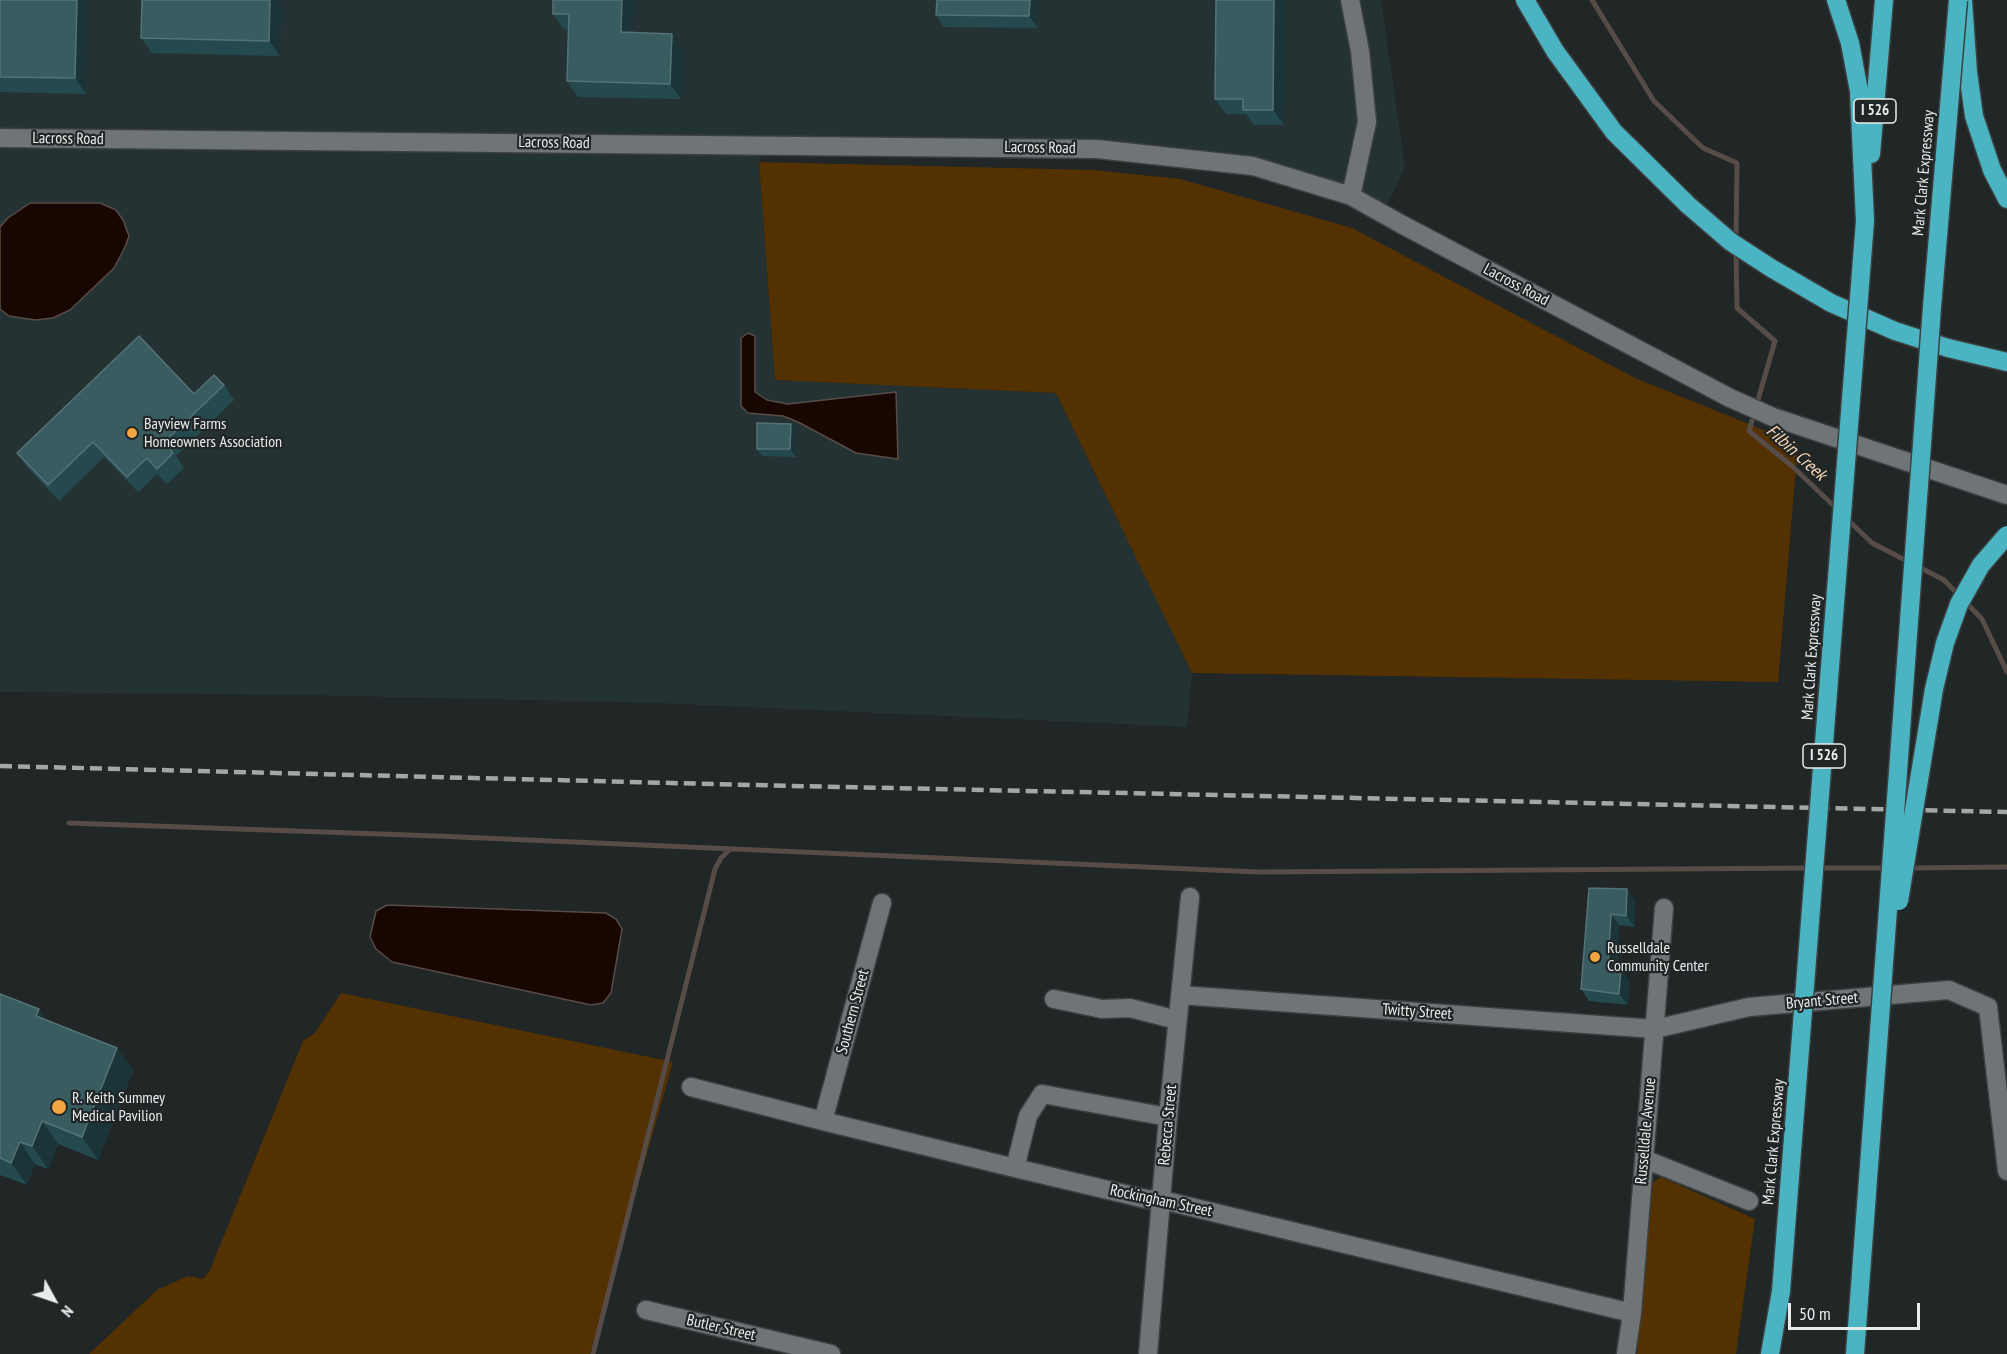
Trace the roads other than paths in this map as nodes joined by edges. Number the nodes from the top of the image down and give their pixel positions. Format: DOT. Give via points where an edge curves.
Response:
graph roads {
  1 [pos="1350,0"];
  2 [pos="1526,0"];
  3 [pos="1836,0"];
  4 [pos="1884,0"];
  5 [pos="1958,0"];
  6 [pos="1963,0"];
  7 [pos="0,138"];
  8 [pos="1351,196"];
  9 [pos="2007,199"];
  10 [pos="1865,221"];
  11 [pos="2007,362"];
  12 [pos="2007,495"];
  13 [pos="2007,535"];
  14 [pos="1190,897"];
  15 [pos="882,903"];
  16 [pos="1664,908"];
  17 [pos="1180,995"];
  18 [pos="1054,999"];
  19 [pos="1880,1018"];
  20 [pos="1177,1020"];
  21 [pos="1655,1029"];
  22 [pos="691,1087"];
  23 [pos="1168,1118"];
  24 [pos="823,1121"];
  25 [pos="1644,1159"];
  26 [pos="1015,1168"];
  27 [pos="2007,1171"];
  28 [pos="1162,1200"];
  29 [pos="1749,1201"];
  30 [pos="1781,1291"];
  31 [pos="645,1310"];
  32 [pos="1632,1313"];
  33 [pos="831,1354"];
  34 [pos="1148,1354"];
  35 [pos="1626,1354"];
  36 [pos="1770,1354"];
  37 [pos="1777,1354"];
  38 [pos="1855,1354"];
  1 -- 8 [label="street" via="1367,122"];
  2 -- 11 [label="highway, bridge" via="1555,51 1614,132 1688,206 1731,242 1831,303 1873,322 1948,348"];
  3 -- 10 [label="highway" via="1850,43 1859,91"];
  4 -- 10 [label="highway, Mark Clark Expressway / I 526"];
  5 -- 19 [label="highway, Mark Clark Expressway, bridge"];
  6 -- 9 [label="highway" via="1974,116 1992,170"];
  7 -- 8 [label="street, Lacross Road" via="1097,148 1253,166"];
  8 -- 12 [label="street, Lacross Road" via="1730,398 1773,417"];
  10 -- 30 [label="highway, Mark Clark Expressway / I 526, bridge"];
  13 -- 19 [label="highway, bridge" via="1981,565 1959,604 1945,644 1934,689"];
  14 -- 17 [label="street, Rebecca Street"];
  15 -- 24 [label="street, Southern Street"];
  16 -- 21 [label="street, Russelldale Avenue"];
  17 -- 20 [label="street, Rebecca Street"];
  17 -- 21 [label="street, Twitty Street"];
  18 -- 20 [label="street" via="1101,1008 1130,1008"];
  19 -- 38 [label="highway, Mark Clark Expressway"];
  20 -- 23 [label="street, Rebecca Street"];
  21 -- 25 [label="street, Russelldale Avenue"];
  21 -- 27 [label="street, Bryant Street" via="1749,1007 1949,990 1988,1007"];
  22 -- 24 [label="street, Rockingham Street"];
  23 -- 26 [label="street" via="1042,1094 1028,1116"];
  23 -- 28 [label="street, Rebecca Street"];
  24 -- 26 [label="street, Rockingham Street"];
  25 -- 29 [label="street"];
  25 -- 32 [label="street, Russelldale Avenue"];
  26 -- 28 [label="street, Rockingham Street"];
  28 -- 32 [label="street, Rockingham Street"];
  28 -- 34 [label="street, Rebecca Street"];
  30 -- 36 [label="highway"];
  30 -- 37 [label="highway, Mark Clark Expressway / I 526"];
  31 -- 33 [label="street, Butler Street"];
  32 -- 35 [label="street, Russelldale Avenue"];
}
